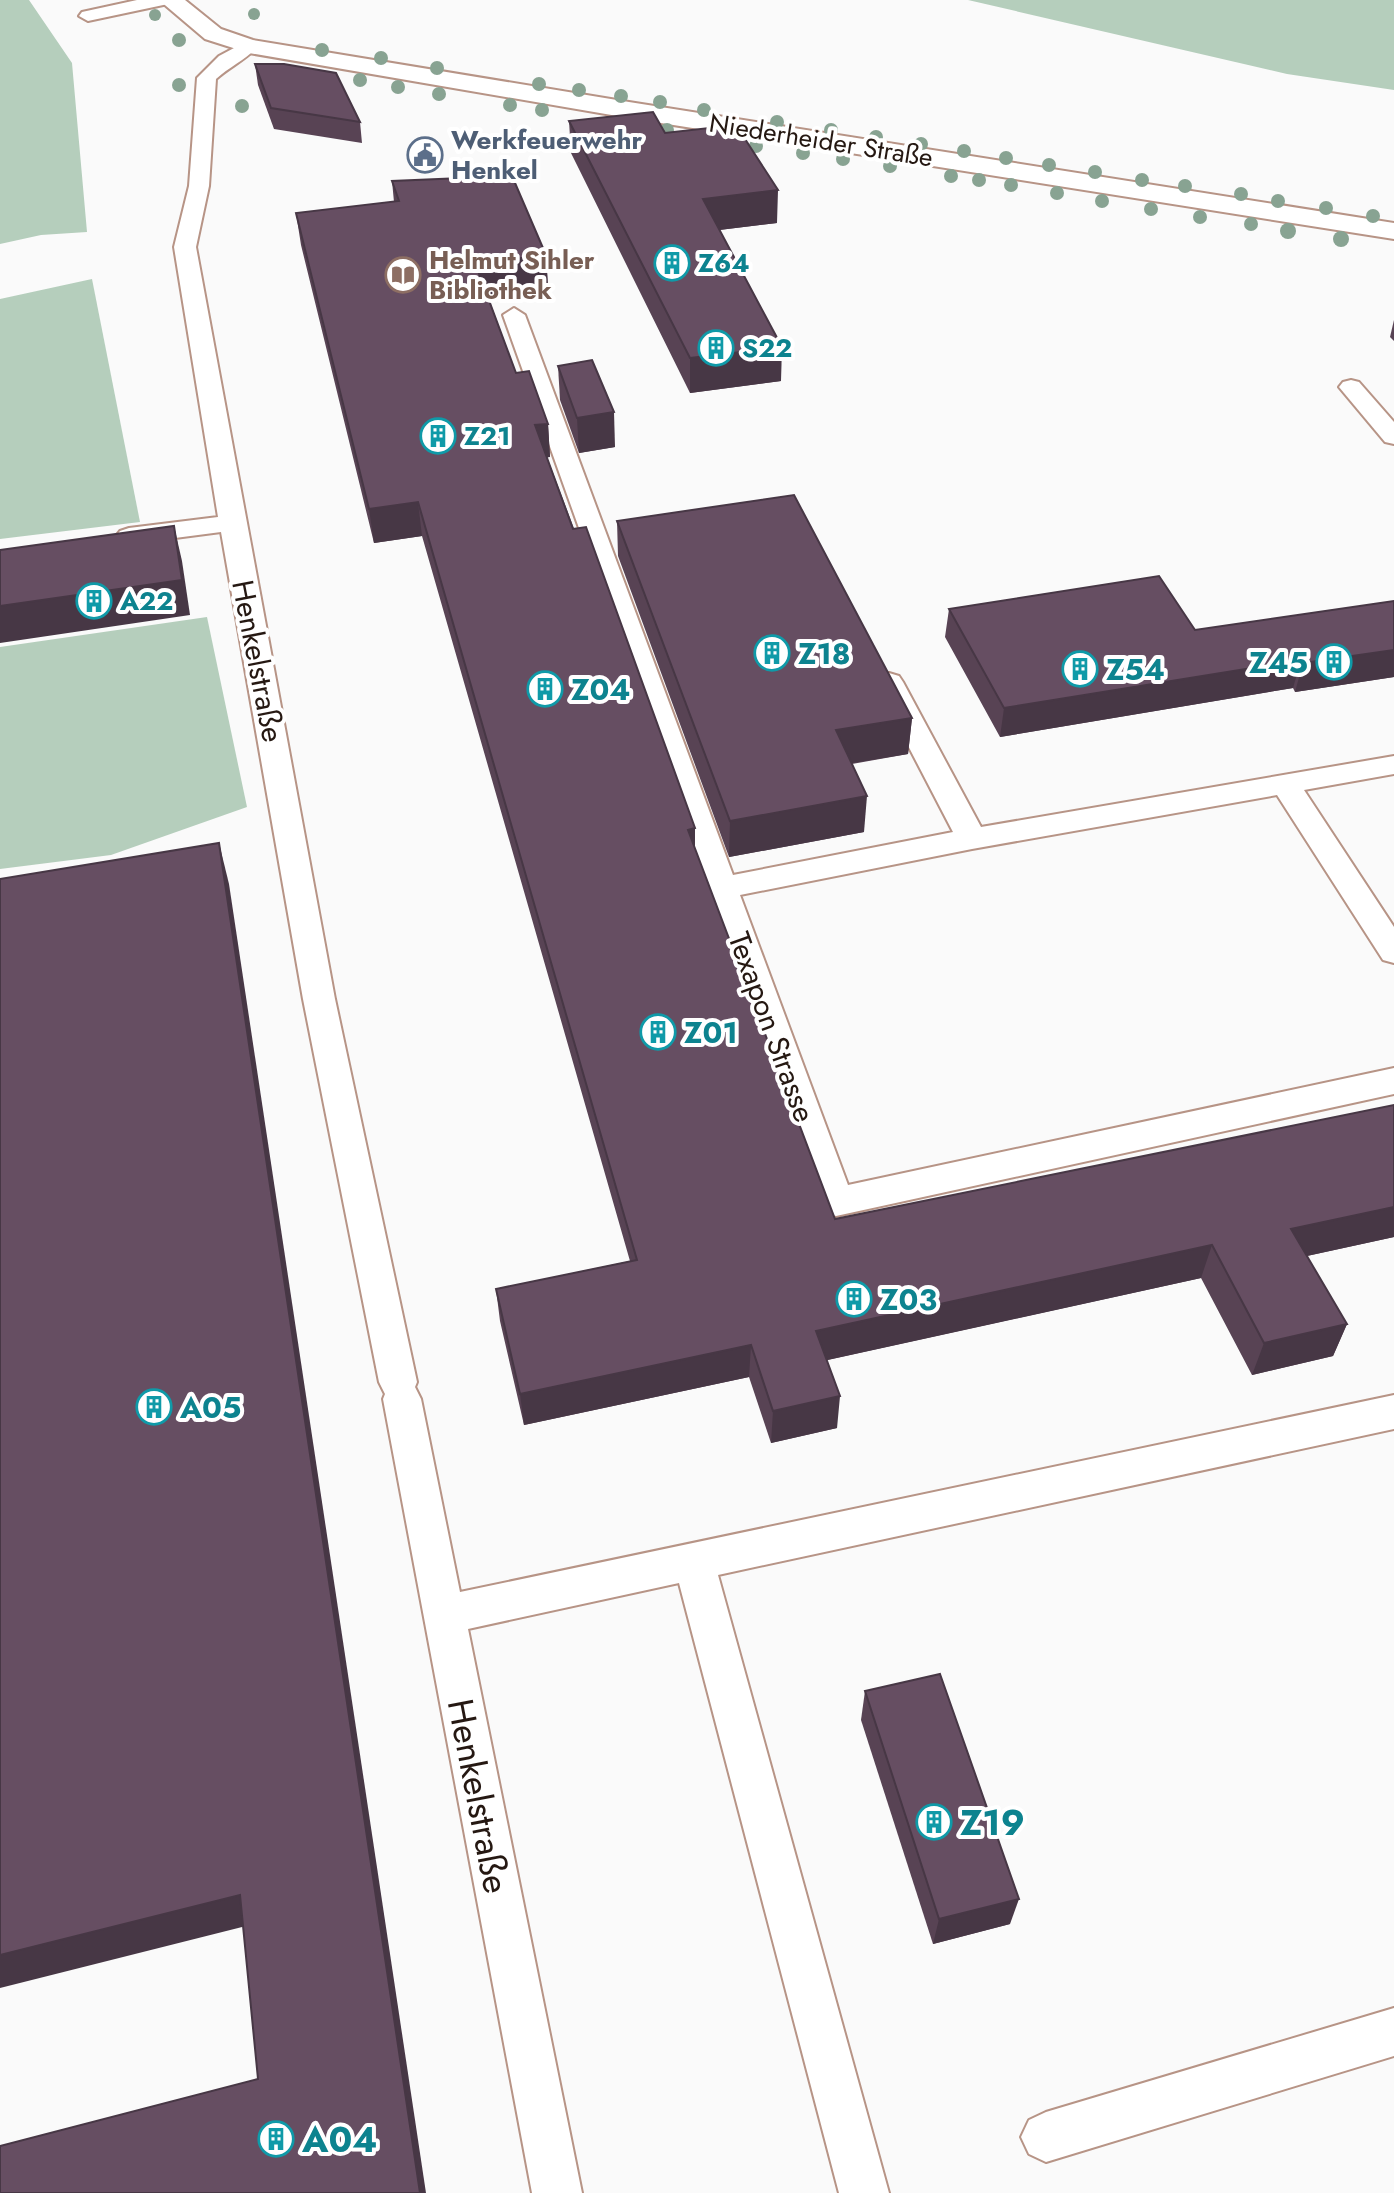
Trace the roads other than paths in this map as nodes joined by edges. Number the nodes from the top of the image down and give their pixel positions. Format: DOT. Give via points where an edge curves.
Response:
graph roads {
  1 [pos="162,0"];
  2 [pos="171,0"];
  3 [pos="88,16"];
  4 [pos="249,46"];
  5 [pos="1394,231"];
  6 [pos="514,315"];
  7 [pos="1351,387"];
  8 [pos="1394,437"];
  9 [pos="232,523"];
  10 [pos="108,538"];
  11 [pos="875,656"];
  12 [pos="1394,765"];
  13 [pos="1286,786"];
  14 [pos="972,839"];
  15 [pos="722,888"];
  16 [pos="1394,952"];
  17 [pos="1394,1081"];
  18 [pos="1394,1412"];
  19 [pos="694,1562"];
  20 [pos="444,1615"];
  21 [pos="1394,2032"];
  22 [pos="1046,2137"];
  23 [pos="557,2193"];
  24 [pos="864,2193"];
  1 -- 3 [label="lane"];
  2 -- 4 [label="street" via="213,34"];
  4 -- 5 [label="street, Niederheider Straße"];
  4 -- 9 [label="lane, Henkelstraße" via="207,78 199,186 185,247"];
  6 -- 15 [label="lane, Texapon Strasse" via="608,530"];
  7 -- 8 [label="lane"];
  9 -- 10 [label="lane"];
  9 -- 20 [label="lane, Henkelstraße" via="319,999"];
  11 -- 14 [label="lane"];
  12 -- 13 [label="lane"];
  13 -- 14 [label="lane"];
  13 -- 16 [label="lane"];
  14 -- 15 [label="lane"];
  15 -- 17 [label="lane, Texapon Strasse" via="836,1202"];
  18 -- 19 [label="lane"];
  19 -- 20 [label="lane"];
  19 -- 24 [label="lane"];
  20 -- 23 [label="lane, Henkelstraße"];
  21 -- 22 [label="lane"];
}
